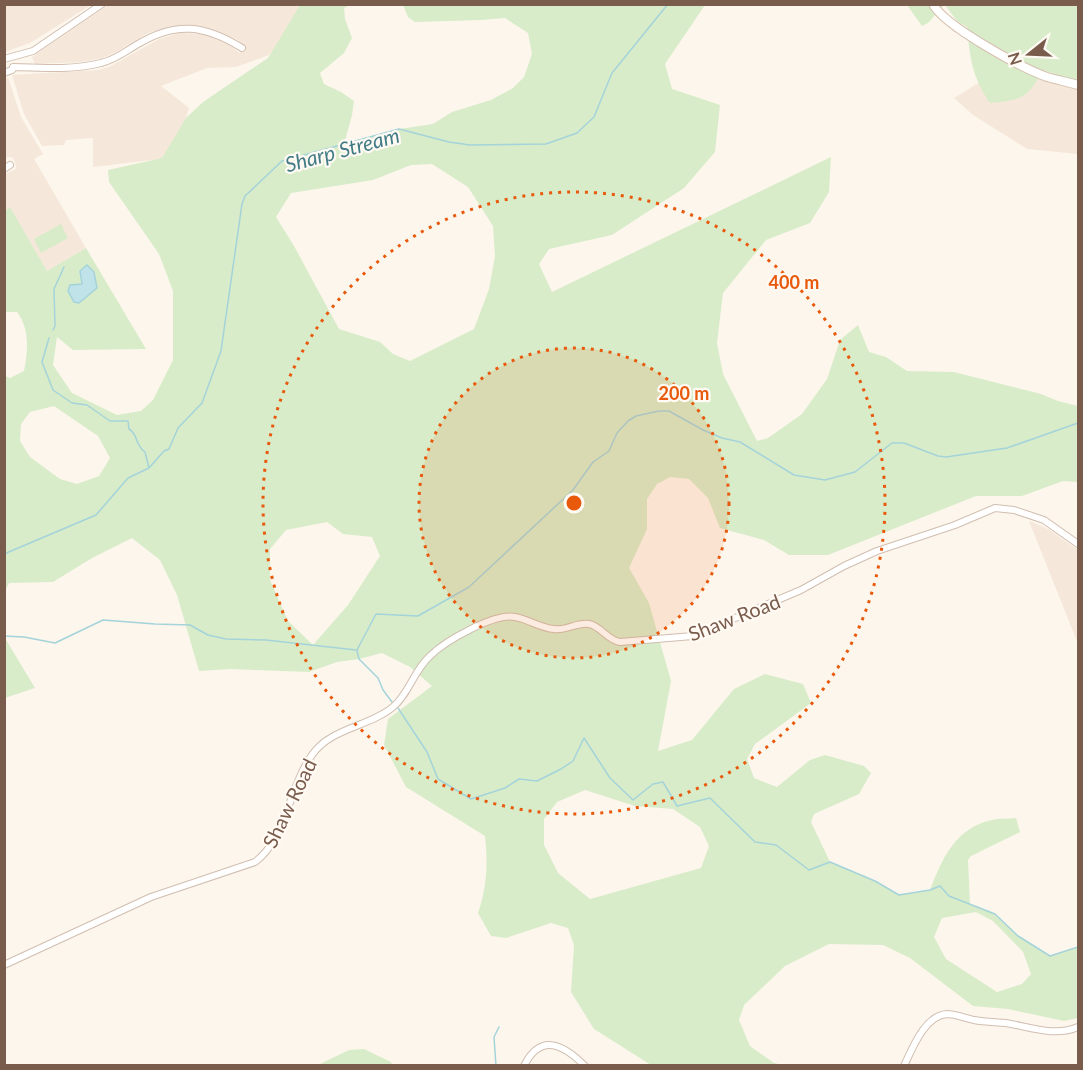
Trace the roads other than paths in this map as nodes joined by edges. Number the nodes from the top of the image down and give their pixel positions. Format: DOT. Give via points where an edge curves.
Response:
graph roads {
  1 [pos="102,4"];
  2 [pos="933,4"];
  3 [pos="242,48"];
  4 [pos="14,57"];
  5 [pos="5,59"];
  6 [pos="13,67"];
  7 [pos="5,72"];
  8 [pos="1078,85"];
  9 [pos="1078,544"];
  10 [pos="4,965"];
  11 [pos="1078,1027"];
  12 [pos="524,1065"];
  13 [pos="585,1065"];
  14 [pos="904,1065"];
  1 -- 4 [label="street" via="33,51"];
  2 -- 8 [label="street" via="950,23 1020,64 1047,77"];
  3 -- 6 [label="street" via="204,30 173,29 101,63"];
  4 -- 5 [label="street"];
  4 -- 6 [label="street"];
  5 -- 7 [label="street"];
  6 -- 7 [label="street"];
  9 -- 10 [label="street, Shaw Road" via="1044,520 995,508 877,551 801,590 686,637 620,642 591,624 552,629 506,616 441,646 423,663 399,702 374,720 328,739 312,754 268,851 255,862 151,897"];
  11 -- 14 [label="street" via="1050,1032 940,1015 921,1034"];
  12 -- 13 [label="street" via="532,1053 548,1044 567,1050"];
}
